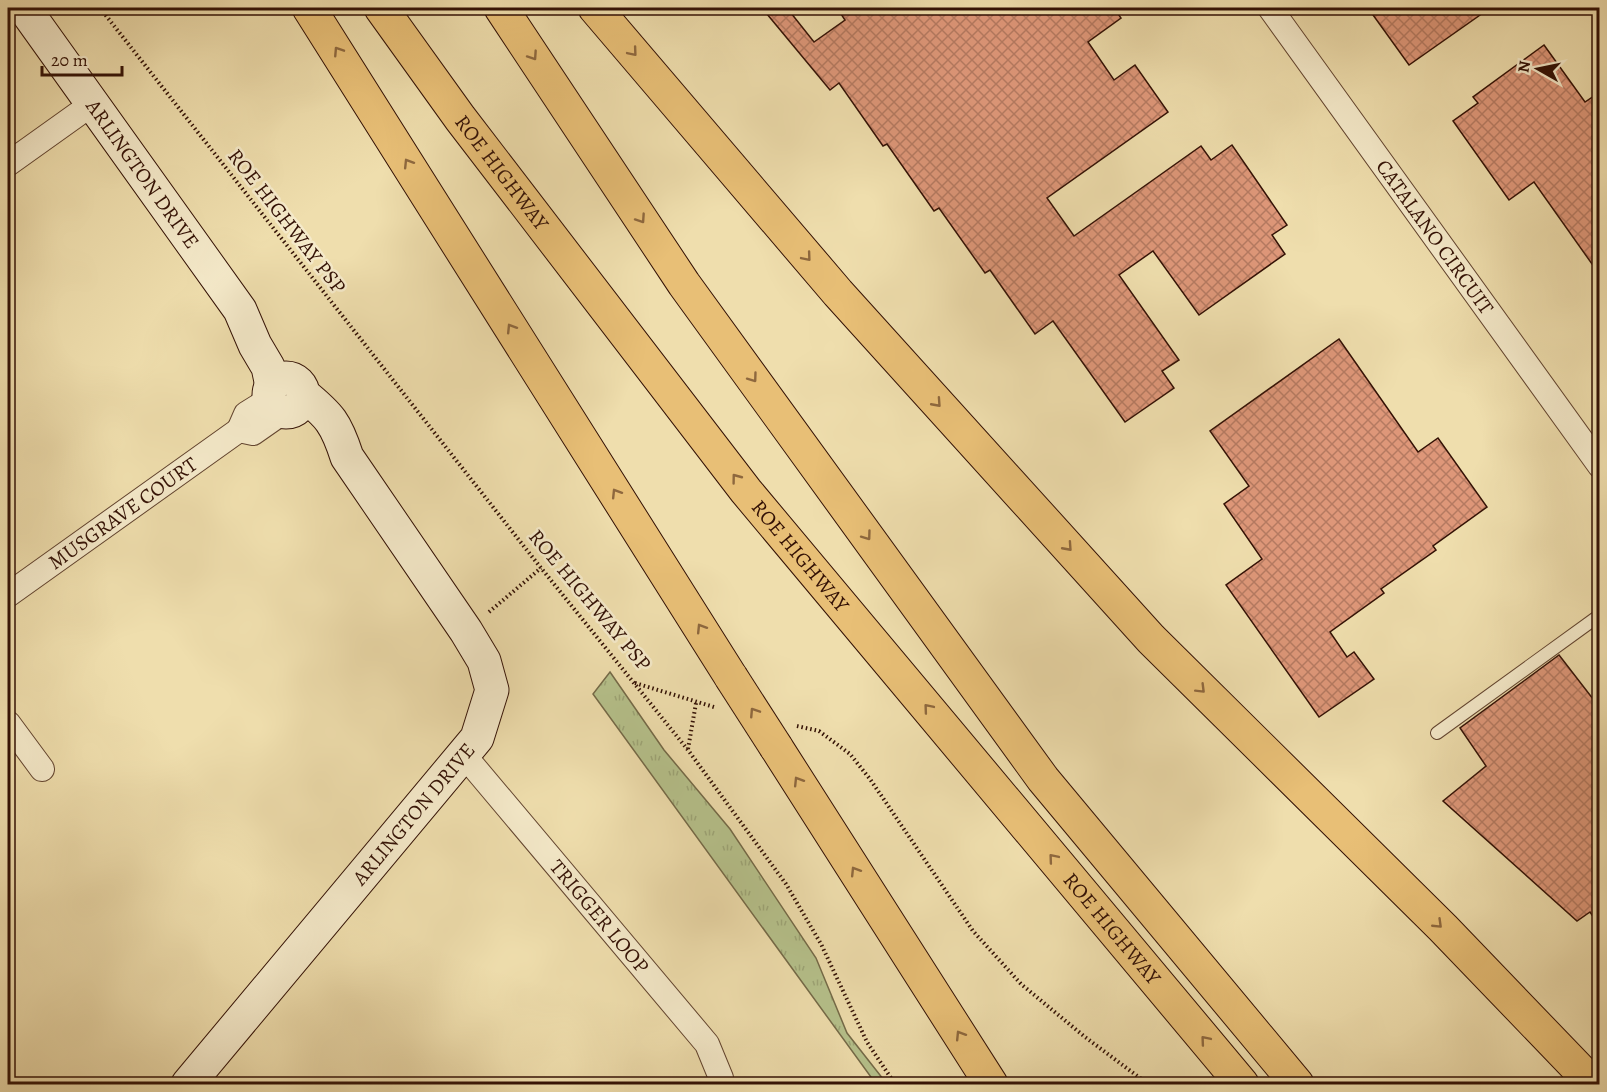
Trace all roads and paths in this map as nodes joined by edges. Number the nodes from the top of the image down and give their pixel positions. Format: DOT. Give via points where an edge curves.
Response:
graph roads {
  1 [pos="24,8"];
  2 [pos="100,8"];
  3 [pos="309,8"];
  4 [pos="381,8"];
  5 [pos="501,8"];
  6 [pos="595,8"];
  7 [pos="1270,8"];
  8 [pos="92,104"];
  9 [pos="8,164"];
  10 [pos="285,397"];
  11 [pos="1599,466"];
  12 [pos="541,568"];
  13 [pos="8,596"];
  14 [pos="1599,615"];
  15 [pos="466,631"];
  16 [pos="634,683"];
  17 [pos="696,703"];
  18 [pos="719,708"];
  19 [pos="8,723"];
  20 [pos="1437,734"];
  21 [pos="781,735"];
  22 [pos="688,750"];
  23 [pos="463,754"];
  24 [pos="42,769"];
  25 [pos="196,1081"];
  26 [pos="719,1084"];
  27 [pos="895,1084"];
  28 [pos="991,1084"];
  29 [pos="1148,1084"];
  30 [pos="1242,1084"];
  31 [pos="1297,1084"];
  32 [pos="1593,1084"];
  1 -- 8 [label="street, ARLINGTON DRIVE"];
  2 -- 12 [label="path, ROE HIGHWAY PSP"];
  21 -- 3 [label="highway, one-way, bridge" via="731,677"];
  30 -- 4 [label="highway, ROE HIGHWAY, one-way" via="746,491 460,118"];
  5 -- 31 [label="highway, ROE HIGHWAY, one-way" via="684,284 1042,779"];
  6 -- 32 [label="highway, one-way" via="838,293 1151,639 1443,928"];
  7 -- 11 [label="street, CATALANO CIRCUIT"];
  8 -- 9 [label="street"];
  8 -- 10 [label="street, ARLINGTON DRIVE" via="240,310"];
  10 -- 13 [label="street, MUSGRAVE COURT" via="246,414 239,430"];
  10 -- 15 [label="street, ARLINGTON DRIVE" via="332,422 346,457"];
  12 -- 15 [label="path"];
  12 -- 16 [label="path, ROE HIGHWAY PSP"];
  14 -- 20 [label="lane"];
  15 -- 23 [label="street, ARLINGTON DRIVE" via="484,661 492,690 477,738"];
  16 -- 17 [label="path, ROE HIGHWAY PSP"];
  16 -- 22 [label="path"];
  17 -- 18 [label="path, ROE HIGHWAY PSP"];
  17 -- 22 [label="path"];
  19 -- 24 [label="street"];
  28 -- 21 [label="highway, one-way"];
  21 -- 29 [label="path" via="819,731 850,754 973,931 1021,984"];
  22 -- 27 [label="path" via="786,884 821,944 867,1042"];
  23 -- 25 [label="street, ARLINGTON DRIVE"];
  23 -- 26 [label="street, TRIGGER LOOP" via="707,1044 722,1078"];
}
